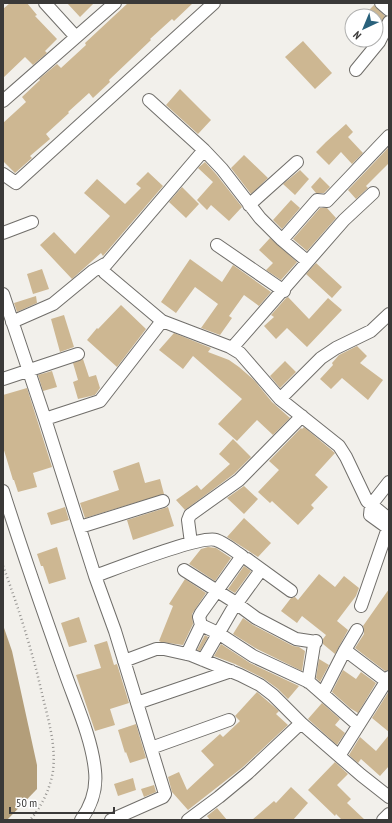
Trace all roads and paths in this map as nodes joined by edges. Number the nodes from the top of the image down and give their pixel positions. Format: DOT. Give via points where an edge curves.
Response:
graph roads {
  1 [pos="45,3"];
  2 [pos="115,3"];
  3 [pos="214,3"];
  4 [pos="381,3"];
  5 [pos="389,10"];
  6 [pos="389,22"];
  7 [pos="76,37"];
  8 [pos="356,70"];
  9 [pos="149,100"];
  10 [pos="3,101"];
  11 [pos="389,136"];
  12 [pos="204,150"];
  13 [pos="297,162"];
  14 [pos="3,174"];
  15 [pos="372,193"];
  16 [pos="249,205"];
  17 [pos="32,222"];
  18 [pos="3,233"];
  19 [pos="282,240"];
  20 [pos="217,245"];
  21 [pos="307,261"];
  22 [pos="104,264"];
  23 [pos="284,291"];
  24 [pos="3,294"];
  25 [pos="389,314"];
  26 [pos="162,321"];
  27 [pos="12,322"];
  28 [pos="232,348"];
  29 [pos="78,354"];
  30 [pos="29,371"];
  31 [pos="3,380"];
  32 [pos="280,399"];
  33 [pos="302,416"];
  34 [pos="45,419"];
  35 [pos="389,482"];
  36 [pos="3,492"];
  37 [pos="163,501"];
  38 [pos="371,505"];
  39 [pos="389,519"];
  40 [pos="80,527"];
  41 [pos="191,543"];
  42 [pos="246,559"];
  43 [pos="3,566"];
  44 [pos="184,570"];
  45 [pos="261,570"];
  46 [pos="95,576"];
  47 [pos="216,591"];
  48 [pos="291,591"];
  49 [pos="236,604"];
  50 [pos="361,606"];
  51 [pos="201,625"];
  52 [pos="357,630"];
  53 [pos="218,633"];
  54 [pos="345,650"];
  55 [pos="187,654"];
  56 [pos="202,660"];
  57 [pos="124,661"];
  58 [pos="231,671"];
  59 [pos="388,679"];
  60 [pos="308,682"];
  61 [pos="323,693"];
  62 [pos="137,703"];
  63 [pos="229,720"];
  64 [pos="302,723"];
  65 [pos="358,725"];
  66 [pos="151,748"];
  67 [pos="339,756"];
  68 [pos="389,797"];
  69 [pos="389,814"];
  70 [pos="84,816"];
  71 [pos="30,820"];
  72 [pos="96,820"];
  73 [pos="111,820"];
  74 [pos="188,820"];
  75 [pos="383,820"];
  1 -- 7 [label="street"];
  2 -- 7 [label="street"];
  3 -- 14 [label="street" via="16,183"];
  4 -- 5 [label="street"];
  6 -- 8 [label="street" via="379,42"];
  7 -- 10 [label="street"];
  9 -- 12 [label="street"];
  11 -- 19 [label="street" via="327,201 317,200"];
  12 -- 16 [label="street"];
  12 -- 22 [label="street"];
  13 -- 16 [label="street"];
  15 -- 21 [label="street" via="350,213"];
  16 -- 19 [label="street"];
  17 -- 18 [label="street"];
  19 -- 21 [label="street"];
  20 -- 23 [label="street"];
  21 -- 23 [label="street"];
  22 -- 26 [label="street" via="102,270 105,273"];
  22 -- 27 [label="street" via="56,302"];
  23 -- 28 [label="street"];
  24 -- 27 [label="street"];
  25 -- 32 [label="street" via="371,331 321,358"];
  26 -- 28 [label="street"];
  26 -- 34 [label="street" via="100,401"];
  27 -- 30 [label="street"];
  28 -- 32 [label="street" via="240,353"];
  29 -- 30 [label="street"];
  30 -- 31 [label="street"];
  30 -- 34 [label="street"];
  32 -- 33 [label="street"];
  33 -- 38 [label="street" via="339,446 363,496"];
  33 -- 41 [label="street" via="239,480 190,515 188,520"];
  34 -- 40 [label="street"];
  35 -- 38 [label="street"];
  36 -- 70 [label="street" via="89,740 95,778 92,798"];
  37 -- 40 [label="street"];
  38 -- 39 [label="street"];
  38 -- 50 [label="street" via="370,515 388,528"];
  40 -- 46 [label="street"];
  41 -- 46 [label="street"];
  41 -- 47 [label="street" via="214,539 242,556"];
  42 -- 45 [label="street"];
  43 -- 71 [label="path" via="34,659 52,737 53,770 48,792"];
  44 -- 47 [label="street"];
  45 -- 48 [label="street"];
  45 -- 49 [label="street"];
  46 -- 57 [label="street"];
  47 -- 49 [label="street"];
  47 -- 51 [label="street" via="199,618"];
  49 -- 53 [label="street"];
  49 -- 60 [label="street" via="296,639 316,642"];
  51 -- 53 [label="street"];
  51 -- 55 [label="street"];
  52 -- 54 [label="street"];
  53 -- 56 [label="street"];
  53 -- 60 [label="street" via="253,656"];
  54 -- 59 [label="street"];
  54 -- 61 [label="street"];
  55 -- 56 [label="street"];
  55 -- 57 [label="street" via="156,649"];
  56 -- 58 [label="street"];
  57 -- 62 [label="street"];
  58 -- 62 [label="street"];
  58 -- 64 [label="street" via="266,689"];
  59 -- 65 [label="street"];
  60 -- 61 [label="street"];
  61 -- 65 [label="street"];
  62 -- 66 [label="street"];
  63 -- 66 [label="street"];
  64 -- 67 [label="street"];
  64 -- 74 [label="street" via="248,773"];
  65 -- 67 [label="street"];
  66 -- 73 [label="street" via="164,796"];
  67 -- 68 [label="street"];
  69 -- 75 [label="street"];
  70 -- 72 [label="street"];
}
